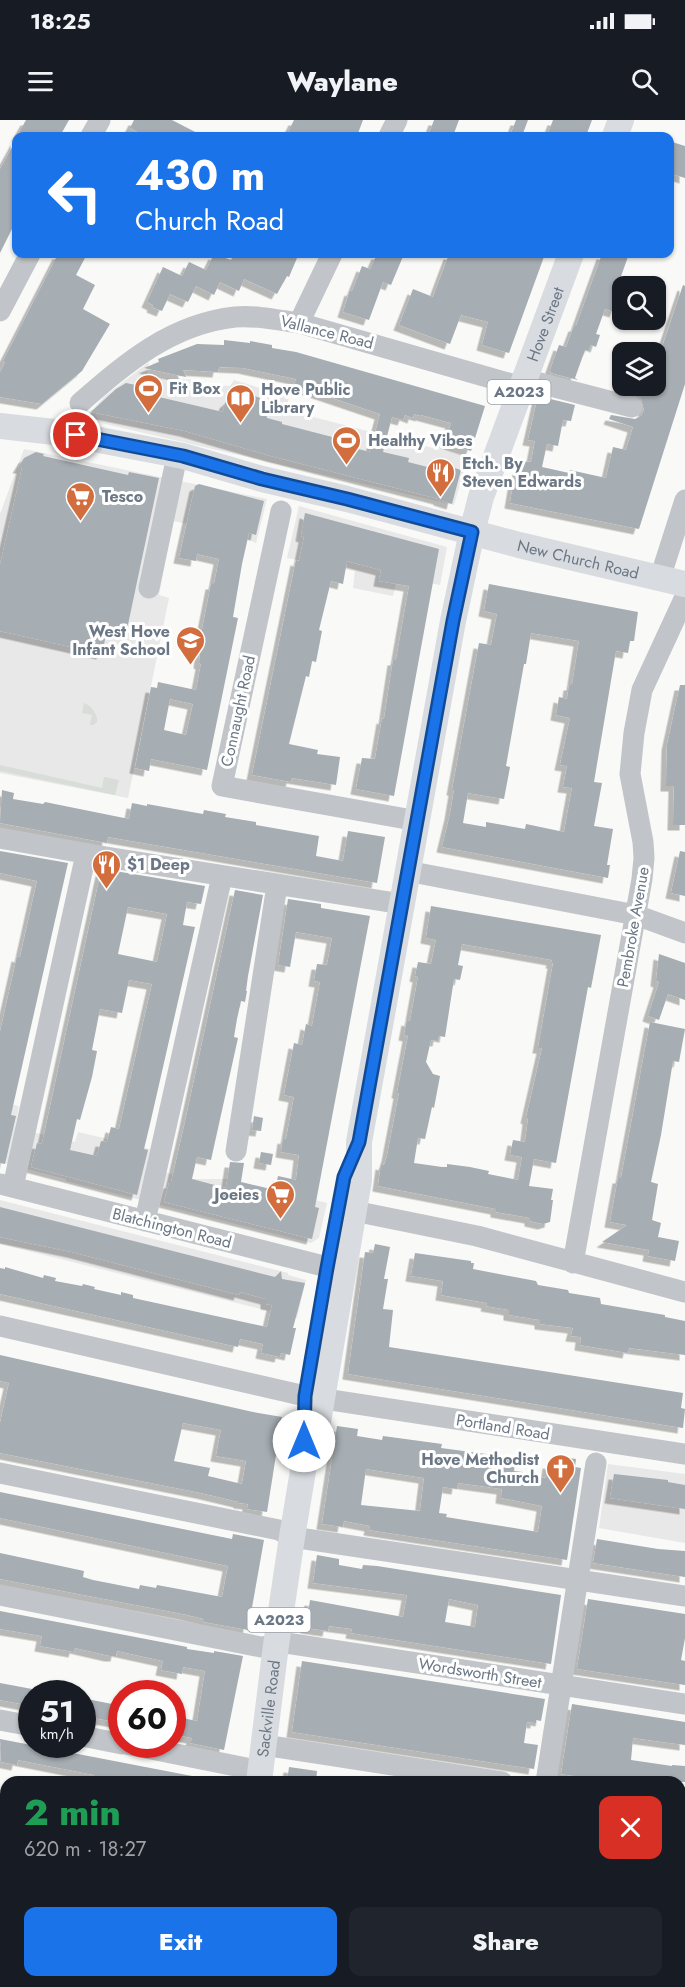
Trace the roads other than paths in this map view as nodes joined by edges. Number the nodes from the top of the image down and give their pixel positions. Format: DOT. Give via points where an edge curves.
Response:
graph roads {
  1 [pos="28,258"];
  2 [pos="330,258"];
  3 [pos="570,258"];
  4 [pos="0,311"];
  5 [pos="299,323"];
  6 [pos="523,383"];
  7 [pos="80,403"];
  8 [pos="632,406"];
  9 [pos="0,426"];
  10 [pos="177,456"];
  11 [pos="685,500"];
  12 [pos="280,511"];
  13 [pos="472,532"];
  14 [pos="660,578"];
  15 [pos="685,584"];
  16 [pos="149,588"];
  17 [pos="685,597"];
  18 [pos="418,821"];
  19 [pos="0,838"];
  20 [pos="86,854"];
  21 [pos="407,871"];
  22 [pos="222,876"];
  23 [pos="277,885"];
  24 [pos="402,904"];
  25 [pos="636,915"];
  26 [pos="685,933"];
  27 [pos="359,1142"];
  28 [pos="236,1151"];
  29 [pos="7,1185"];
  30 [pos="354,1211"];
  31 [pos="145,1221"];
  32 [pos="573,1263"];
  33 [pos="335,1269"];
  34 [pos="685,1292"];
  35 [pos="0,1326"];
  36 [pos="314,1398"];
  37 [pos="685,1454"];
  38 [pos="596,1463"];
  39 [pos="0,1473"];
  40 [pos="292,1537"];
  41 [pos="577,1580"];
  42 [pos="0,1595"];
  43 [pos="685,1596"];
  44 [pos="276,1645"];
  45 [pos="561,1685"];
  46 [pos="685,1704"];
  47 [pos="0,1720"];
  48 [pos="18,1723"];
  49 [pos="264,1745"];
  50 [pos="183,1758"];
  51 [pos="256,1776"];
  52 [pos="260,1776"];
  53 [pos="463,1776"];
  54 [pos="547,1776"];
  1 -- 4 [label="street"];
  2 -- 5 [label="street"];
  3 -- 6 [label="main road, Hove Street / A2023"];
  5 -- 6 [label="street, Vallance Road"];
  5 -- 7 [label="street, Vallance Road" via="235,317 188,328 147,348"];
  6 -- 8 [label="street, Vallance Road"];
  6 -- 13 [label="main road, Hove Street / A2023"];
  9 -- 10 [label="main road, New Church Road" via="63,433"];
  10 -- 13 [label="main road, New Church Road"];
  10 -- 16 [label="street"];
  11 -- 14 [label="street"];
  12 -- 18 [label="street, Connaught Road" via="222,786"];
  13 -- 14 [label="main road, New Church Road"];
  13 -- 18 [label="main road, Sackville Road / A2023"];
  14 -- 15 [label="main road, New Church Road"];
  17 -- 25 [label="street, Pembroke Avenue" via="642,690 634,733 630,774 644,858"];
  18 -- 21 [label="main road, Sackville Road / A2023"];
  19 -- 20 [label="street"];
  20 -- 22 [label="street"];
  20 -- 29 [label="street"];
  21 -- 24 [label="main road, Sackville Road / A2023"];
  21 -- 25 [label="street"];
  22 -- 23 [label="street"];
  22 -- 31 [label="street"];
  23 -- 24 [label="street"];
  23 -- 28 [label="street"];
  24 -- 27 [label="main road, Sackville Road / A2023"];
  25 -- 26 [label="street"];
  25 -- 32 [label="street, Pembroke Avenue"];
  27 -- 30 [label="main road, Sackville Road / A2023"];
  27 -- 33 [label="main road, Sackville Road / A2023" via="344,1177"];
  29 -- 31 [label="street, Blatchington Road"];
  30 -- 32 [label="street" via="477,1236"];
  30 -- 33 [label="main road, Sackville Road / A2023"];
  31 -- 33 [label="street, Blatchington Road"];
  32 -- 34 [label="street"];
  33 -- 36 [label="main road, Sackville Road / A2023"];
  35 -- 36 [label="street, Portland Road"];
  36 -- 37 [label="street, Portland Road"];
  36 -- 40 [label="main road, Sackville Road / A2023" via="303,1426 305,1459"];
  38 -- 41 [label="street"];
  39 -- 40 [label="street" via="279,1530"];
  40 -- 41 [label="street"];
  40 -- 44 [label="main road, Sackville Road / A2023"];
  41 -- 43 [label="street"];
  41 -- 45 [label="street"];
  42 -- 44 [label="street, Wordsworth Street" via="261,1647"];
  44 -- 45 [label="street, Wordsworth Street" via="286,1643"];
  44 -- 49 [label="main road, Sackville Road / A2023"];
  45 -- 46 [label="street, Wordsworth Street"];
  45 -- 54 [label="street"];
  47 -- 48 [label="street"];
  49 -- 52 [label="main road, Sackville Road / A2023"];
  49 -- 53 [label="street"];
  50 -- 51 [label="street"];
}
